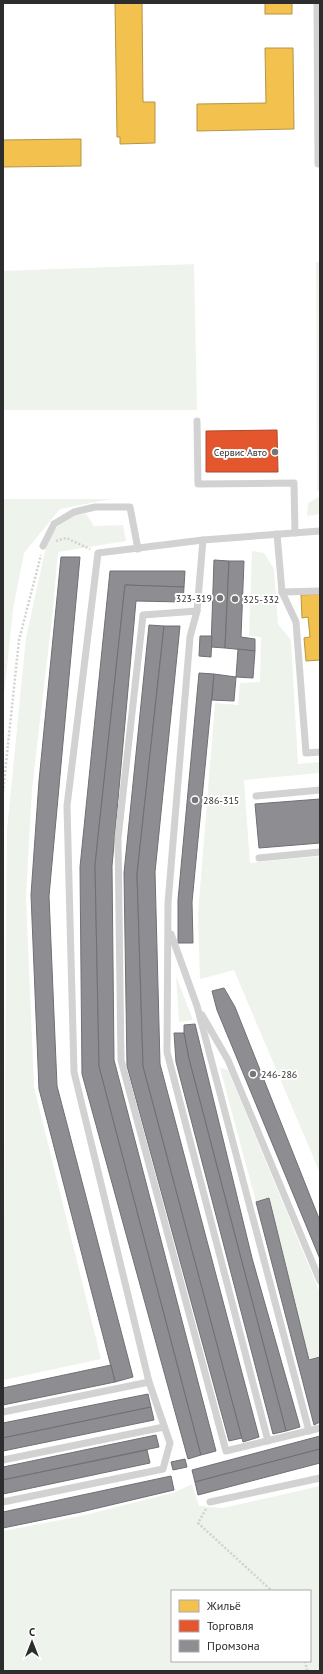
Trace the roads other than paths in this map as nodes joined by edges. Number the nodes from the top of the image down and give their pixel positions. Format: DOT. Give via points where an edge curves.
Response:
graph roads {
  1 [pos="317,3"];
  2 [pos="318,164"];
  3 [pos="197,421"];
  4 [pos="320,531"];
  5 [pos="295,533"];
  6 [pos="277,534"];
  7 [pos="203,540"];
  8 [pos="44,546"];
  9 [pos="138,549"];
  10 [pos="320,590"];
  11 [pos="282,592"];
  12 [pos="197,612"];
  13 [pos="320,752"];
  14 [pos="320,790"];
  15 [pos="256,796"];
  16 [pos="320,852"];
  17 [pos="259,858"];
  18 [pos="169,929"];
  19 [pos="197,1006"];
  20 [pos="320,1281"];
  21 [pos="149,1382"];
  22 [pos="3,1412"];
  23 [pos="164,1426"];
  24 [pos="320,1428"];
  25 [pos="309,1431"];
  26 [pos="268,1441"];
  27 [pos="3,1460"];
  28 [pos="320,1478"];
  29 [pos="3,1502"];
  30 [pos="210,1502"];
  1 -- 2 [label="lane"];
  3 -- 5 [label="lane" via="198,484 294,483"];
  4 -- 5 [label="lane"];
  5 -- 6 [label="lane"];
  6 -- 7 [label="lane"];
  6 -- 11 [label="lane"];
  7 -- 9 [label="lane"];
  7 -- 12 [label="lane"];
  8 -- 9 [label="lane" via="54,524 74,512 95,507 130,507"];
  9 -- 21 [label="lane" via="98,553 67,806 74,1072"];
  10 -- 11 [label="lane"];
  11 -- 13 [label="lane" via="296,622 306,753"];
  12 -- 18 [label="lane" via="190,645 168,903"];
  12 -- 26 [label="lane" via="143,615 118,838 121,1060 226,1451"];
  14 -- 15 [label="lane"];
  16 -- 17 [label="lane"];
  18 -- 19 [label="lane"];
  18 -- 26 [label="lane" via="167,1052"];
  19 -- 20 [label="lane" via="228,1060"];
  19 -- 25 [label="lane"];
  21 -- 22 [label="lane"];
  21 -- 23 [label="lane"];
  23 -- 27 [label="lane"];
  23 -- 29 [label="lane" via="170,1443 163,1469"];
  24 -- 25 [label="lane"];
  25 -- 26 [label="lane"];
  28 -- 30 [label="lane"];
}
